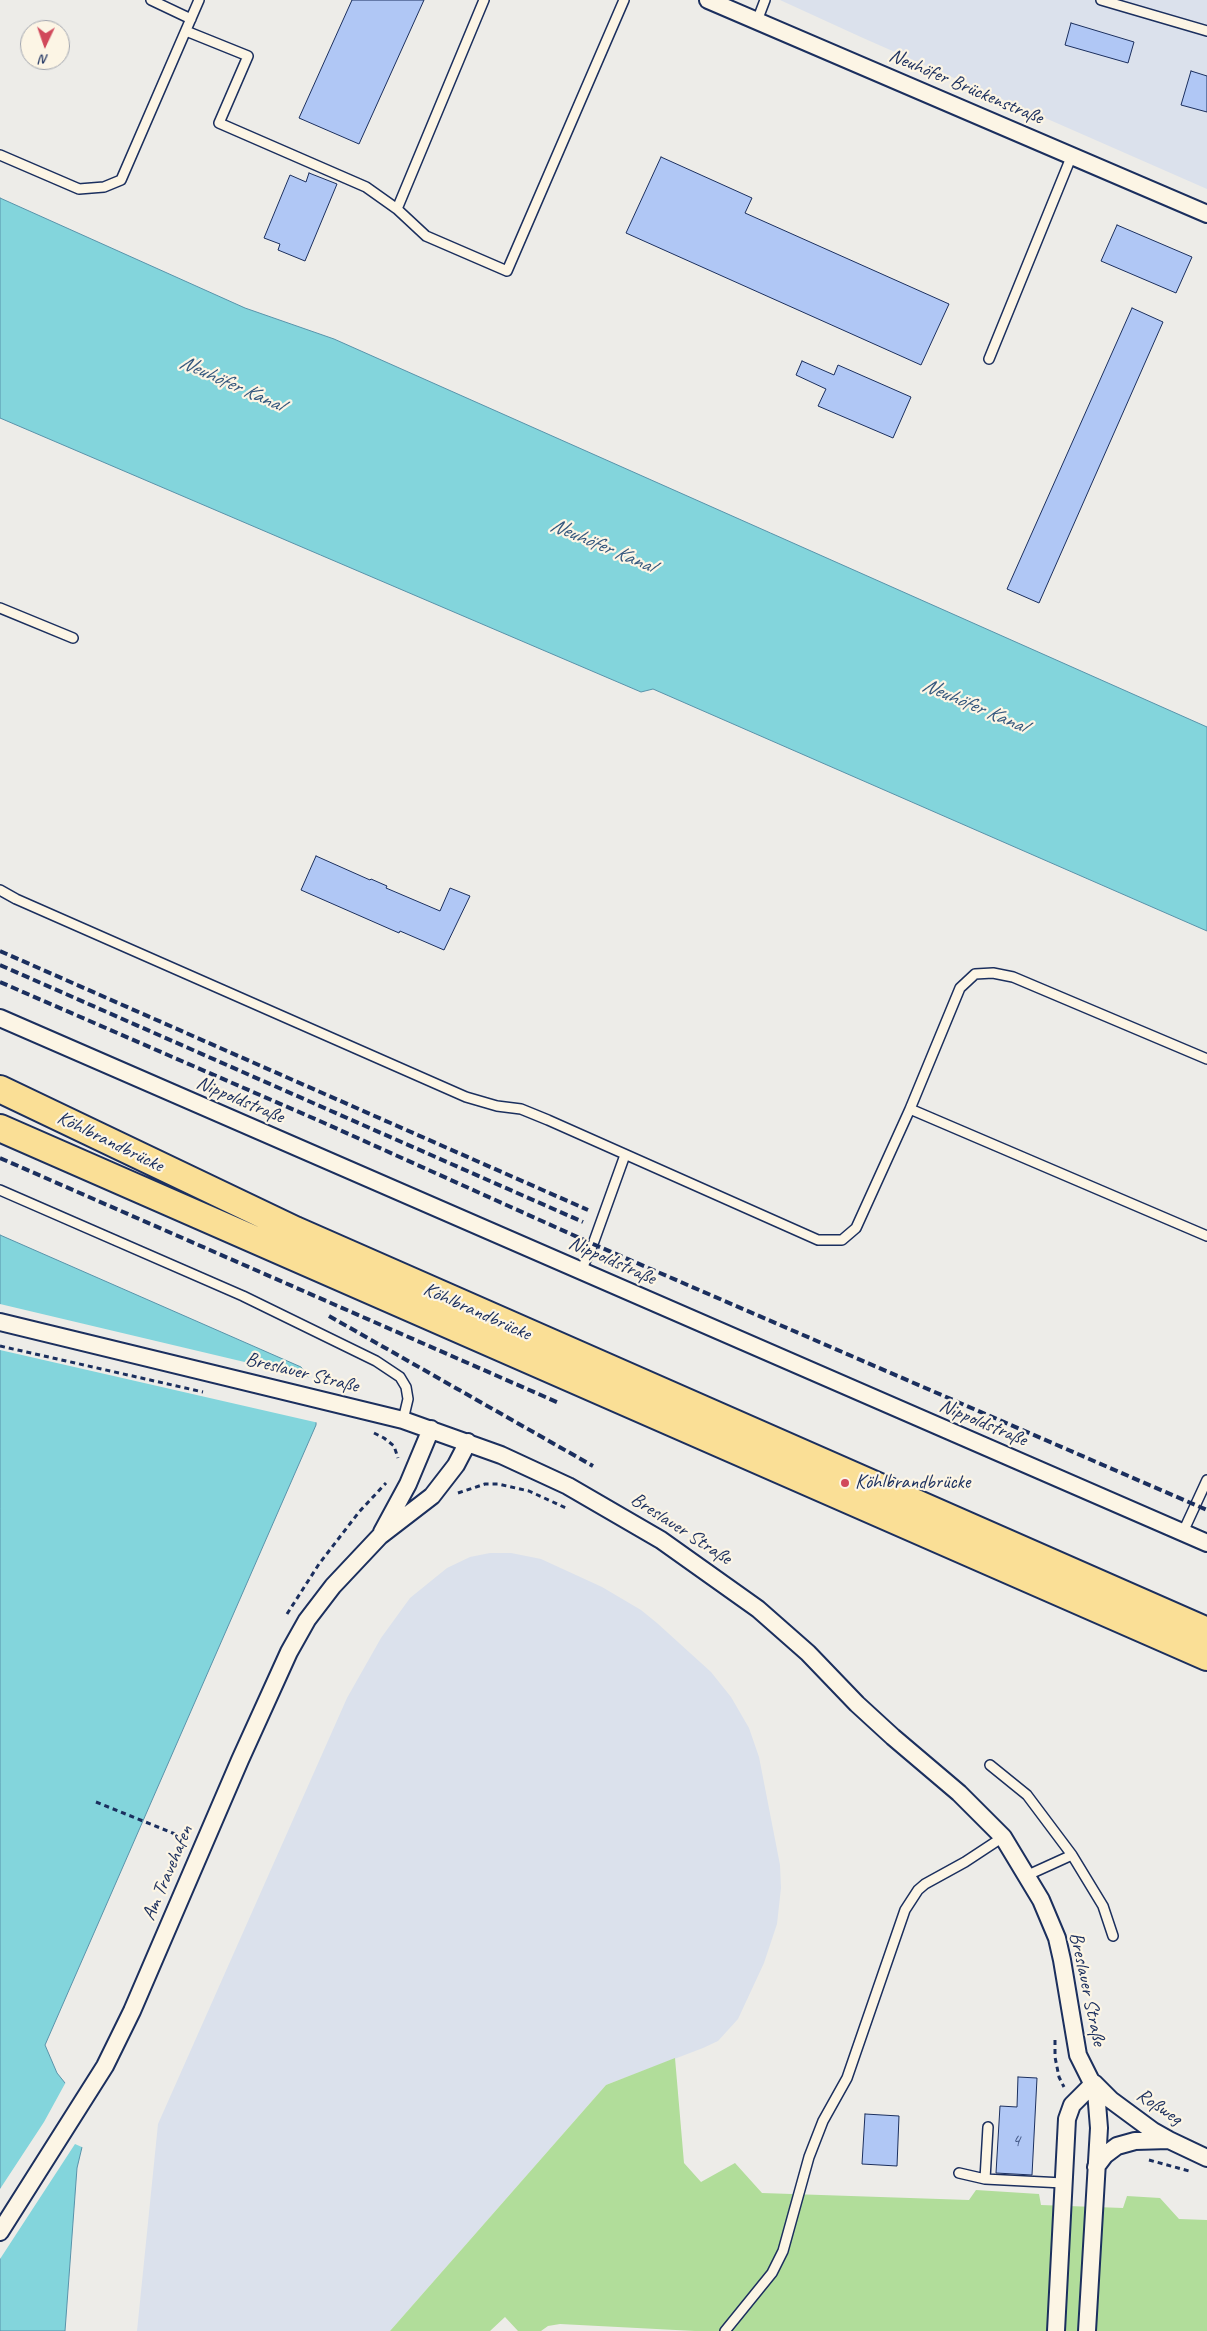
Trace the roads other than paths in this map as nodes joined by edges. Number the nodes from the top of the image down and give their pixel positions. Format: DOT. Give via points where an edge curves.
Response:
graph roads {
  1 [pos="151,0"];
  2 [pos="198,0"];
  3 [pos="484,0"];
  4 [pos="624,0"];
  5 [pos="708,0"];
  6 [pos="765,0"];
  7 [pos="1101,0"];
  8 [pos="191,19"];
  9 [pos="757,21"];
  10 [pos="186,31"];
  11 [pos="1207,31"];
  12 [pos="0,155"];
  13 [pos="1072,155"];
  14 [pos="397,209"];
  15 [pos="1207,214"];
  16 [pos="989,359"];
  17 [pos="0,608"];
  18 [pos="73,638"];
  19 [pos="0,890"];
  20 [pos="0,1018"];
  21 [pos="1207,1059"];
  22 [pos="0,1089"];
  23 [pos="910,1109"];
  24 [pos="0,1128"];
  25 [pos="624,1155"];
  26 [pos="0,1190"];
  27 [pos="1207,1236"];
  28 [pos="581,1271"];
  29 [pos="0,1322"];
  30 [pos="403,1420"];
  31 [pos="430,1430"];
  32 [pos="468,1442"];
  33 [pos="1207,1480"];
  34 [pos="1183,1532"];
  35 [pos="380,1536"];
  36 [pos="1207,1543"];
  37 [pos="1207,1632"];
  38 [pos="1207,1657"];
  39 [pos="990,1765"];
  40 [pos="1003,1837"];
  41 [pos="1072,1855"];
  42 [pos="1028,1875"];
  43 [pos="1113,1936"];
  44 [pos="1094,2083"];
  45 [pos="988,2126"];
  46 [pos="1168,2140"];
  47 [pos="1207,2158"];
  48 [pos="1096,2167"];
  49 [pos="959,2174"];
  50 [pos="985,2179"];
  51 [pos="1063,2183"];
  52 [pos="0,2232"];
  53 [pos="725,2331"];
  54 [pos="1056,2331"];
  55 [pos="1087,2331"];
  1 -- 8 [label="lane"];
  2 -- 8 [label="lane"];
  3 -- 14 [label="lane"];
  4 -- 14 [label="lane" via="507,271 426,236"];
  5 -- 9 [label="street, Neuhöfer Brückenstraße"];
  6 -- 9 [label="lane"];
  7 -- 11 [label="lane"];
  8 -- 10 [label="lane"];
  9 -- 13 [label="street, Neuhöfer Brückenstraße"];
  10 -- 12 [label="lane" via="121,180 104,187 79,189"];
  10 -- 14 [label="lane" via="248,56 219,123 366,187"];
  13 -- 15 [label="street, Neuhöfer Brückenstraße"];
  13 -- 16 [label="lane"];
  17 -- 18 [label="lane"];
  19 -- 25 [label="lane" via="34,908 466,1097 521,1109"];
  20 -- 28 [label="street, Nippoldstraße"];
  21 -- 23 [label="lane" via="1013,977 975,974 960,988"];
  22 -- 37 [label="main road, Köhlbrandbrücke" via="295,1230"];
  23 -- 25 [label="lane" via="856,1228 842,1240 818,1240"];
  23 -- 27 [label="lane"];
  24 -- 38 [label="main road, Köhlbrandbrücke"];
  25 -- 28 [label="lane"];
  26 -- 30 [label="lane" via="243,1296 376,1361 400,1377 406,1387 408,1399"];
  28 -- 34 [label="street, Nippoldstraße"];
  29 -- 30 [label="street, Breslauer Straße"];
  30 -- 31 [label="street, Breslauer Straße"];
  31 -- 32 [label="street, Breslauer Straße"];
  31 -- 35 [label="street, Am Travehafen" via="408,1484"];
  32 -- 35 [label="street, Am Travehafen" via="456,1465 432,1496"];
  32 -- 40 [label="street, Breslauer Straße" via="599,1502 726,1585 782,1629 857,1704 959,1793"];
  33 -- 34 [label="lane"];
  34 -- 36 [label="street, Nippoldstraße"];
  35 -- 52 [label="street, Am Travehafen" via="316,1606 289,1652 105,2066"];
  39 -- 41 [label="lane" via="1027,1795"];
  40 -- 42 [label="street, Breslauer Straße"];
  40 -- 53 [label="lane" via="926,1884 908,1905 847,2078 823,2121 783,2251 772,2273"];
  41 -- 42 [label="lane"];
  41 -- 43 [label="lane" via="1103,1906"];
  42 -- 44 [label="street, Breslauer Straße" via="1057,1938 1078,2055"];
  44 -- 46 [label="street, Roßweg" via="1127,2112"];
  44 -- 48 [label="street, Breslauer Straße" via="1099,2112"];
  44 -- 51 [label="street" via="1068,2114"];
  45 -- 50 [label="lane"];
  46 -- 47 [label="street, Roßweg"];
  46 -- 48 [label="street" via="1117,2146"];
  48 -- 55 [label="street, Breslauer Straße"];
  49 -- 50 [label="lane"];
  50 -- 51 [label="lane"];
  51 -- 54 [label="street"];
}
